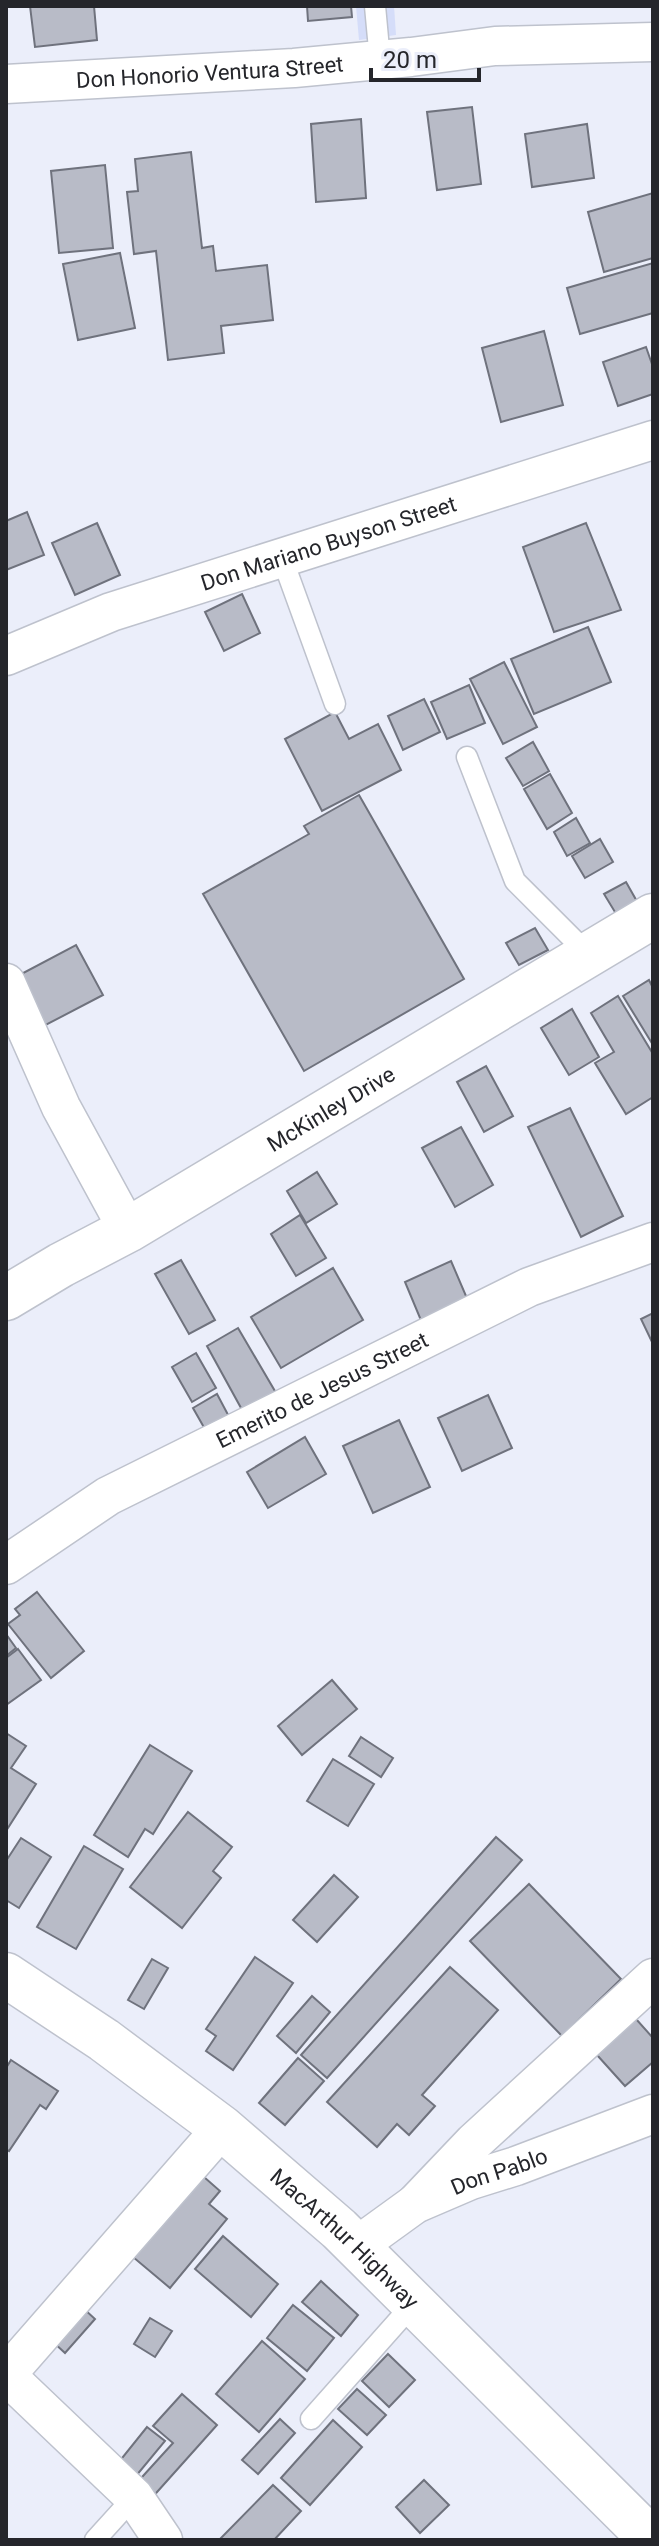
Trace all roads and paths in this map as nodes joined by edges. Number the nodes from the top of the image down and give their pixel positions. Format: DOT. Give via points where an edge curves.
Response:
graph roads {
  1 [pos="375,6"];
  2 [pos="653,42"];
  3 [pos="380,60"];
  4 [pos="6,84"];
  5 [pos="653,440"];
  6 [pos="282,558"];
  7 [pos="6,656"];
  8 [pos="335,704"];
  9 [pos="467,757"];
  10 [pos="653,916"];
  11 [pos="589,955"];
  12 [pos="6,983"];
  13 [pos="128,1230"];
  14 [pos="653,1242"];
  15 [pos="6,1298"];
  16 [pos="6,1565"];
  17 [pos="6,1975"];
  18 [pos="653,1978"];
  19 [pos="653,2114"];
  20 [pos="222,2128"];
  21 [pos="415,2204"];
  22 [pos="357,2246"];
  23 [pos="414,2303"];
  24 [pos="6,2375"];
  25 [pos="311,2419"];
  26 [pos="134,2497"];
  27 [pos="95,2540"];
  28 [pos="163,2540"];
  29 [pos="652,2540"];
  1 -- 3 [label="lane"];
  2 -- 3 [label="street, Don Honorio Ventura Street" via="495,46"];
  3 -- 4 [label="street, Don Honorio Ventura Street"];
  5 -- 6 [label="street, Don Mariano Buyson Street"];
  6 -- 7 [label="street, Don Mariano Buyson Street" via="111,612"];
  6 -- 8 [label="lane"];
  9 -- 11 [label="lane" via="515,881"];
  10 -- 11 [label="main road, McKinley Drive"];
  11 -- 13 [label="main road, McKinley Drive"];
  12 -- 13 [label="street" via="61,1107"];
  13 -- 15 [label="main road, McKinley Drive"];
  14 -- 16 [label="street, Emerito de Jesus Street" via="529,1287 150,1475 108,1496"];
  17 -- 20 [label="main road, MacArthur Highway"];
  18 -- 21 [label="street" via="474,2142"];
  19 -- 21 [label="street, Don Pablo"];
  20 -- 22 [label="main road, MacArthur Highway"];
  20 -- 24 [label="street"];
  21 -- 22 [label="street, Don Pablo"];
  22 -- 23 [label="main road, MacArthur Highway"];
  23 -- 25 [label="lane"];
  23 -- 29 [label="main road, MacArthur Highway"];
  24 -- 26 [label="street"];
  26 -- 27 [label="lane"];
  26 -- 28 [label="street"];
}
